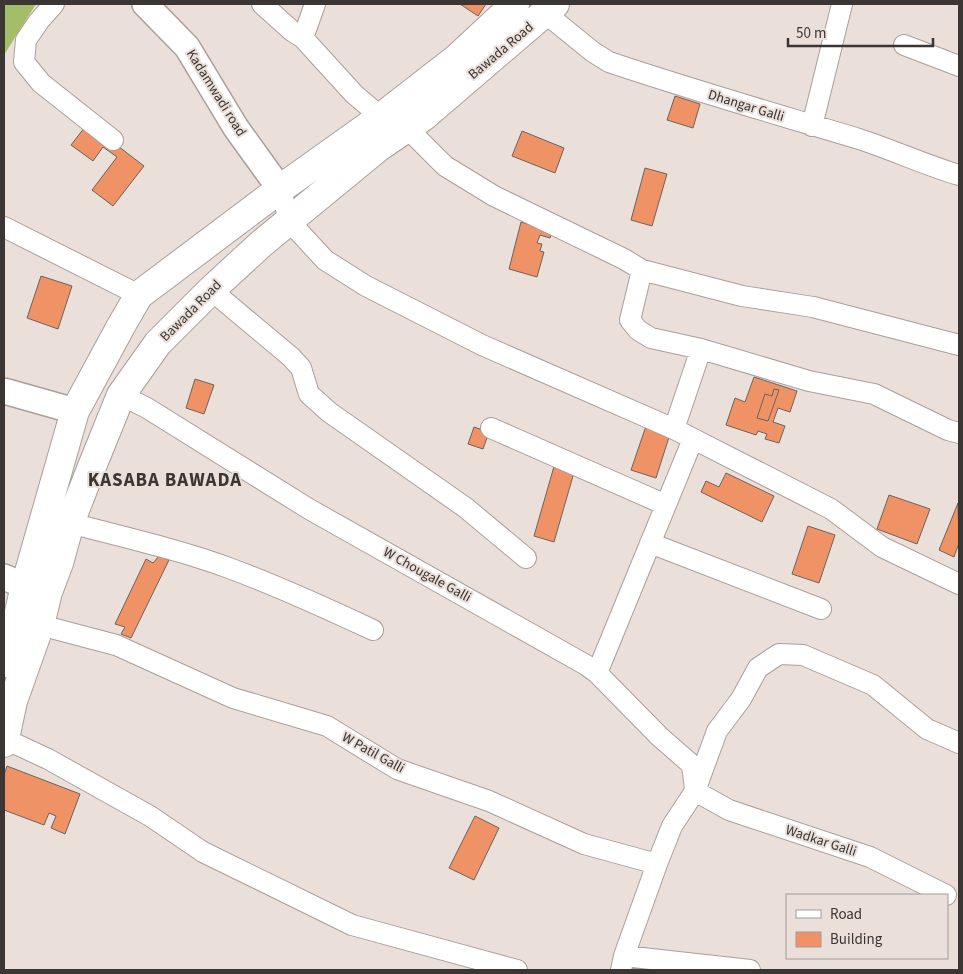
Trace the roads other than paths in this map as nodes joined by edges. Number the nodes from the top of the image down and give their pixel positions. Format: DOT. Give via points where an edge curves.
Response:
graph roads {
  1 [pos="54,4"];
  2 [pos="145,4"];
  3 [pos="262,4"];
  4 [pos="315,4"];
  5 [pos="515,4"];
  6 [pos="842,4"];
  7 [pos="550,8"];
  8 [pos="303,38"];
  9 [pos="904,45"];
  10 [pos="959,66"];
  11 [pos="381,117"];
  12 [pos="812,126"];
  13 [pos="408,129"];
  14 [pos="113,140"];
  15 [pos="959,175"];
  16 [pos="280,189"];
  17 [pos="290,222"];
  18 [pos="4,227"];
  19 [pos="642,270"];
  20 [pos="211,290"];
  21 [pos="139,296"];
  22 [pos="959,345"];
  23 [pos="701,349"];
  24 [pos="4,391"];
  25 [pos="121,395"];
  26 [pos="76,411"];
  27 [pos="490,428"];
  28 [pos="674,429"];
  29 [pos="959,433"];
  30 [pos="693,439"];
  31 [pos="666,505"];
  32 [pos="70,523"];
  33 [pos="650,543"];
  34 [pos="526,558"];
  35 [pos="14,582"];
  36 [pos="959,584"];
  37 [pos="821,609"];
  38 [pos="40,625"];
  39 [pos="373,630"];
  40 [pos="4,663"];
  41 [pos="597,673"];
  42 [pos="4,741"];
  43 [pos="959,743"];
  44 [pos="695,791"];
  45 [pos="657,864"];
  46 [pos="944,894"];
  47 [pos="623,963"];
  48 [pos="517,970"];
  49 [pos="750,970"];
  1 -- 14 [label="street" via="26,40 24,62 41,83"];
  2 -- 16 [label="street, Kadamwadi road" via="187,47 236,128"];
  3 -- 8 [label="street"];
  4 -- 8 [label="street"];
  5 -- 11 [label="main road, Bawada Road" via="457,58"];
  6 -- 12 [label="street"];
  7 -- 12 [label="street, Dhangar Galli" via="593,52 609,62"];
  7 -- 13 [label="main road, Bawada Road"];
  8 -- 11 [label="street" via="354,94"];
  9 -- 10 [label="street"];
  11 -- 13 [label="street"];
  11 -- 16 [label="main road, Bawada Road"];
  12 -- 15 [label="street, Dhangar Galli"];
  13 -- 17 [label="main road, Bawada Road" via="379,147"];
  13 -- 19 [label="street" via="445,166 494,196"];
  16 -- 17 [label="street"];
  16 -- 21 [label="main road, Bawada Road"];
  17 -- 20 [label="main road, Bawada Road"];
  17 -- 28 [label="street" via="325,260 366,286 482,345"];
  18 -- 21 [label="street"];
  19 -- 22 [label="street" via="742,296 813,307"];
  19 -- 23 [label="street" via="630,320 651,338"];
  20 -- 25 [label="main road, Bawada Road" via="158,343"];
  20 -- 34 [label="street" via="291,357 301,368 308,394 329,412 466,508"];
  21 -- 26 [label="main road, Bawada Road"];
  23 -- 28 [label="street"];
  23 -- 29 [label="street" via="809,380 874,394"];
  24 -- 26 [label="street"];
  25 -- 32 [label="main road, Bawada Road"];
  25 -- 41 [label="street, W Chougale Galli" via="309,510"];
  26 -- 35 [label="main road, Bawada Road"];
  27 -- 31 [label="street"];
  28 -- 30 [label="street"];
  30 -- 31 [label="street"];
  30 -- 36 [label="street" via="831,509 882,547"];
  31 -- 33 [label="street"];
  32 -- 38 [label="main road, Bawada Road"];
  32 -- 39 [label="street" via="227,567"];
  33 -- 37 [label="street"];
  33 -- 41 [label="street"];
  35 -- 40 [label="main road, Bawada Road" via="12,638"];
  38 -- 42 [label="main road, Bawada Road" via="13,701"];
  38 -- 45 [label="street, W Patil Galli" via="116,645 233,698 326,726 397,768 489,801 584,844"];
  41 -- 44 [label="street, W Chougale Galli" via="692,765"];
  42 -- 48 [label="street" via="48,758 150,816 203,852 352,925"];
  43 -- 44 [label="street" via="927,729 873,685 803,655 779,654 758,668 741,700 717,731"];
  44 -- 45 [label="street" via="672,826"];
  44 -- 46 [label="street, Wadkar Galli" via="729,810 870,857"];
  45 -- 47 [label="street"];
  47 -- 49 [label="street"];
}
